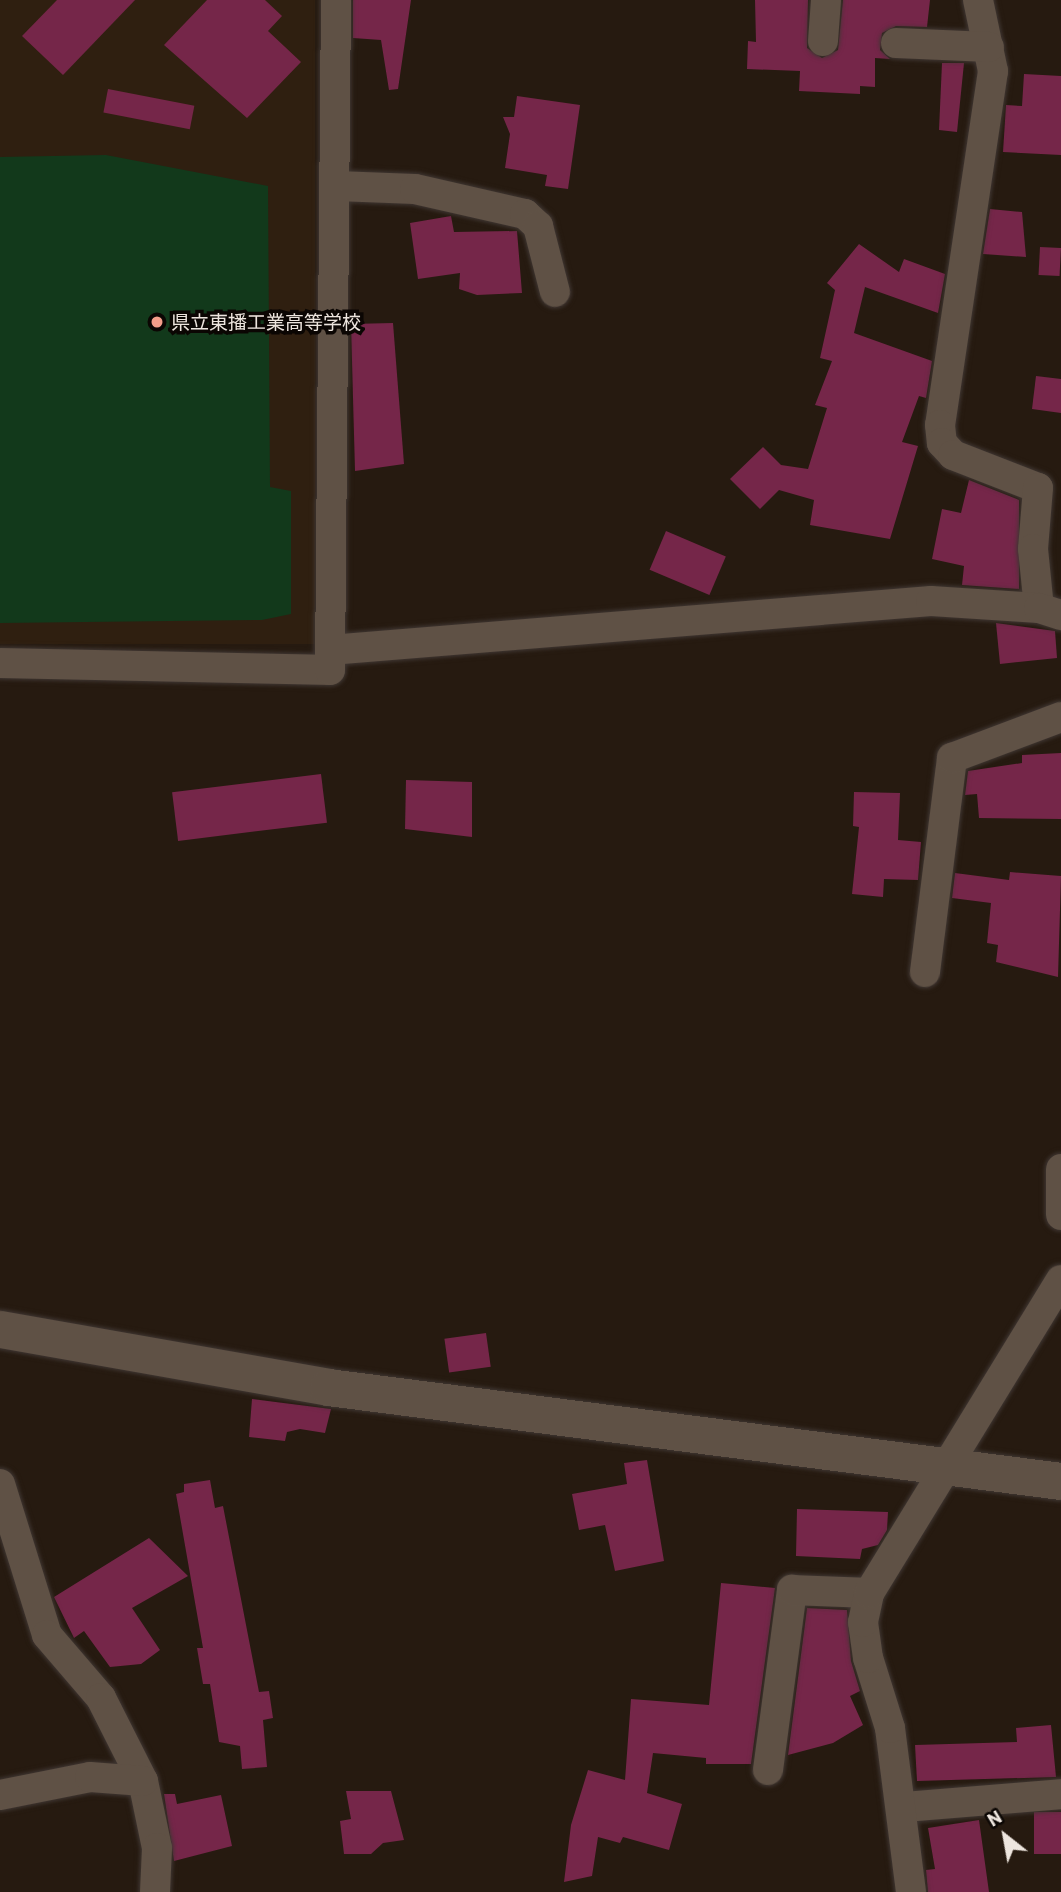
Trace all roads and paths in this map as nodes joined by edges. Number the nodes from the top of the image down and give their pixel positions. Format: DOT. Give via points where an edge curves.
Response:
graph roads {
  1 [pos="336,0"];
  2 [pos="826,0"];
  3 [pos="978,0"];
  4 [pos="823,41"];
  5 [pos="896,43"];
  6 [pos="989,47"];
  7 [pos="337,186"];
  8 [pos="555,292"];
  9 [pos="1050,612"];
  10 [pos="330,650"];
  11 [pos="0,663"];
  12 [pos="1061,717"];
  13 [pos="925,972"];
  14 [pos="1061,1169"];
  15 [pos="1061,1215"];
  16 [pos="1061,1280"];
  17 [pos="0,1329"];
  18 [pos="949,1465"];
  19 [pos="1061,1481"];
  20 [pos="0,1484"];
  21 [pos="869,1593"];
  22 [pos="768,1770"];
  23 [pos="143,1781"];
  24 [pos="1061,1794"];
  25 [pos="0,1796"];
  26 [pos="904,1807"];
  27 [pos="155,1892"];
  28 [pos="911,1892"];
  1 -- 7 [label="street"];
  2 -- 4 [label="street"];
  3 -- 6 [label="street"];
  5 -- 6 [label="street"];
  6 -- 9 [label="street" via="990,100 940,425 942,443 953,455 1038,488 1033,549"];
  7 -- 8 [label="street" via="415,189 525,214 538,226"];
  7 -- 10 [label="street"];
  9 -- 10 [label="street" via="931,601"];
  10 -- 11 [label="street" via="330,670"];
  12 -- 13 [label="street" via="952,758"];
  14 -- 15 [label="street"];
  16 -- 18 [label="street"];
  17 -- 18 [label="street" via="328,1387"];
  18 -- 19 [label="street"];
  18 -- 21 [label="street"];
  20 -- 23 [label="street" via="47,1635 101,1698"];
  21 -- 22 [label="street" via="792,1590"];
  21 -- 26 [label="street" via="863,1622 868,1658 890,1728"];
  23 -- 25 [label="street" via="90,1777"];
  23 -- 27 [label="street" via="158,1848"];
  24 -- 26 [label="street"];
  26 -- 28 [label="street"];
}
